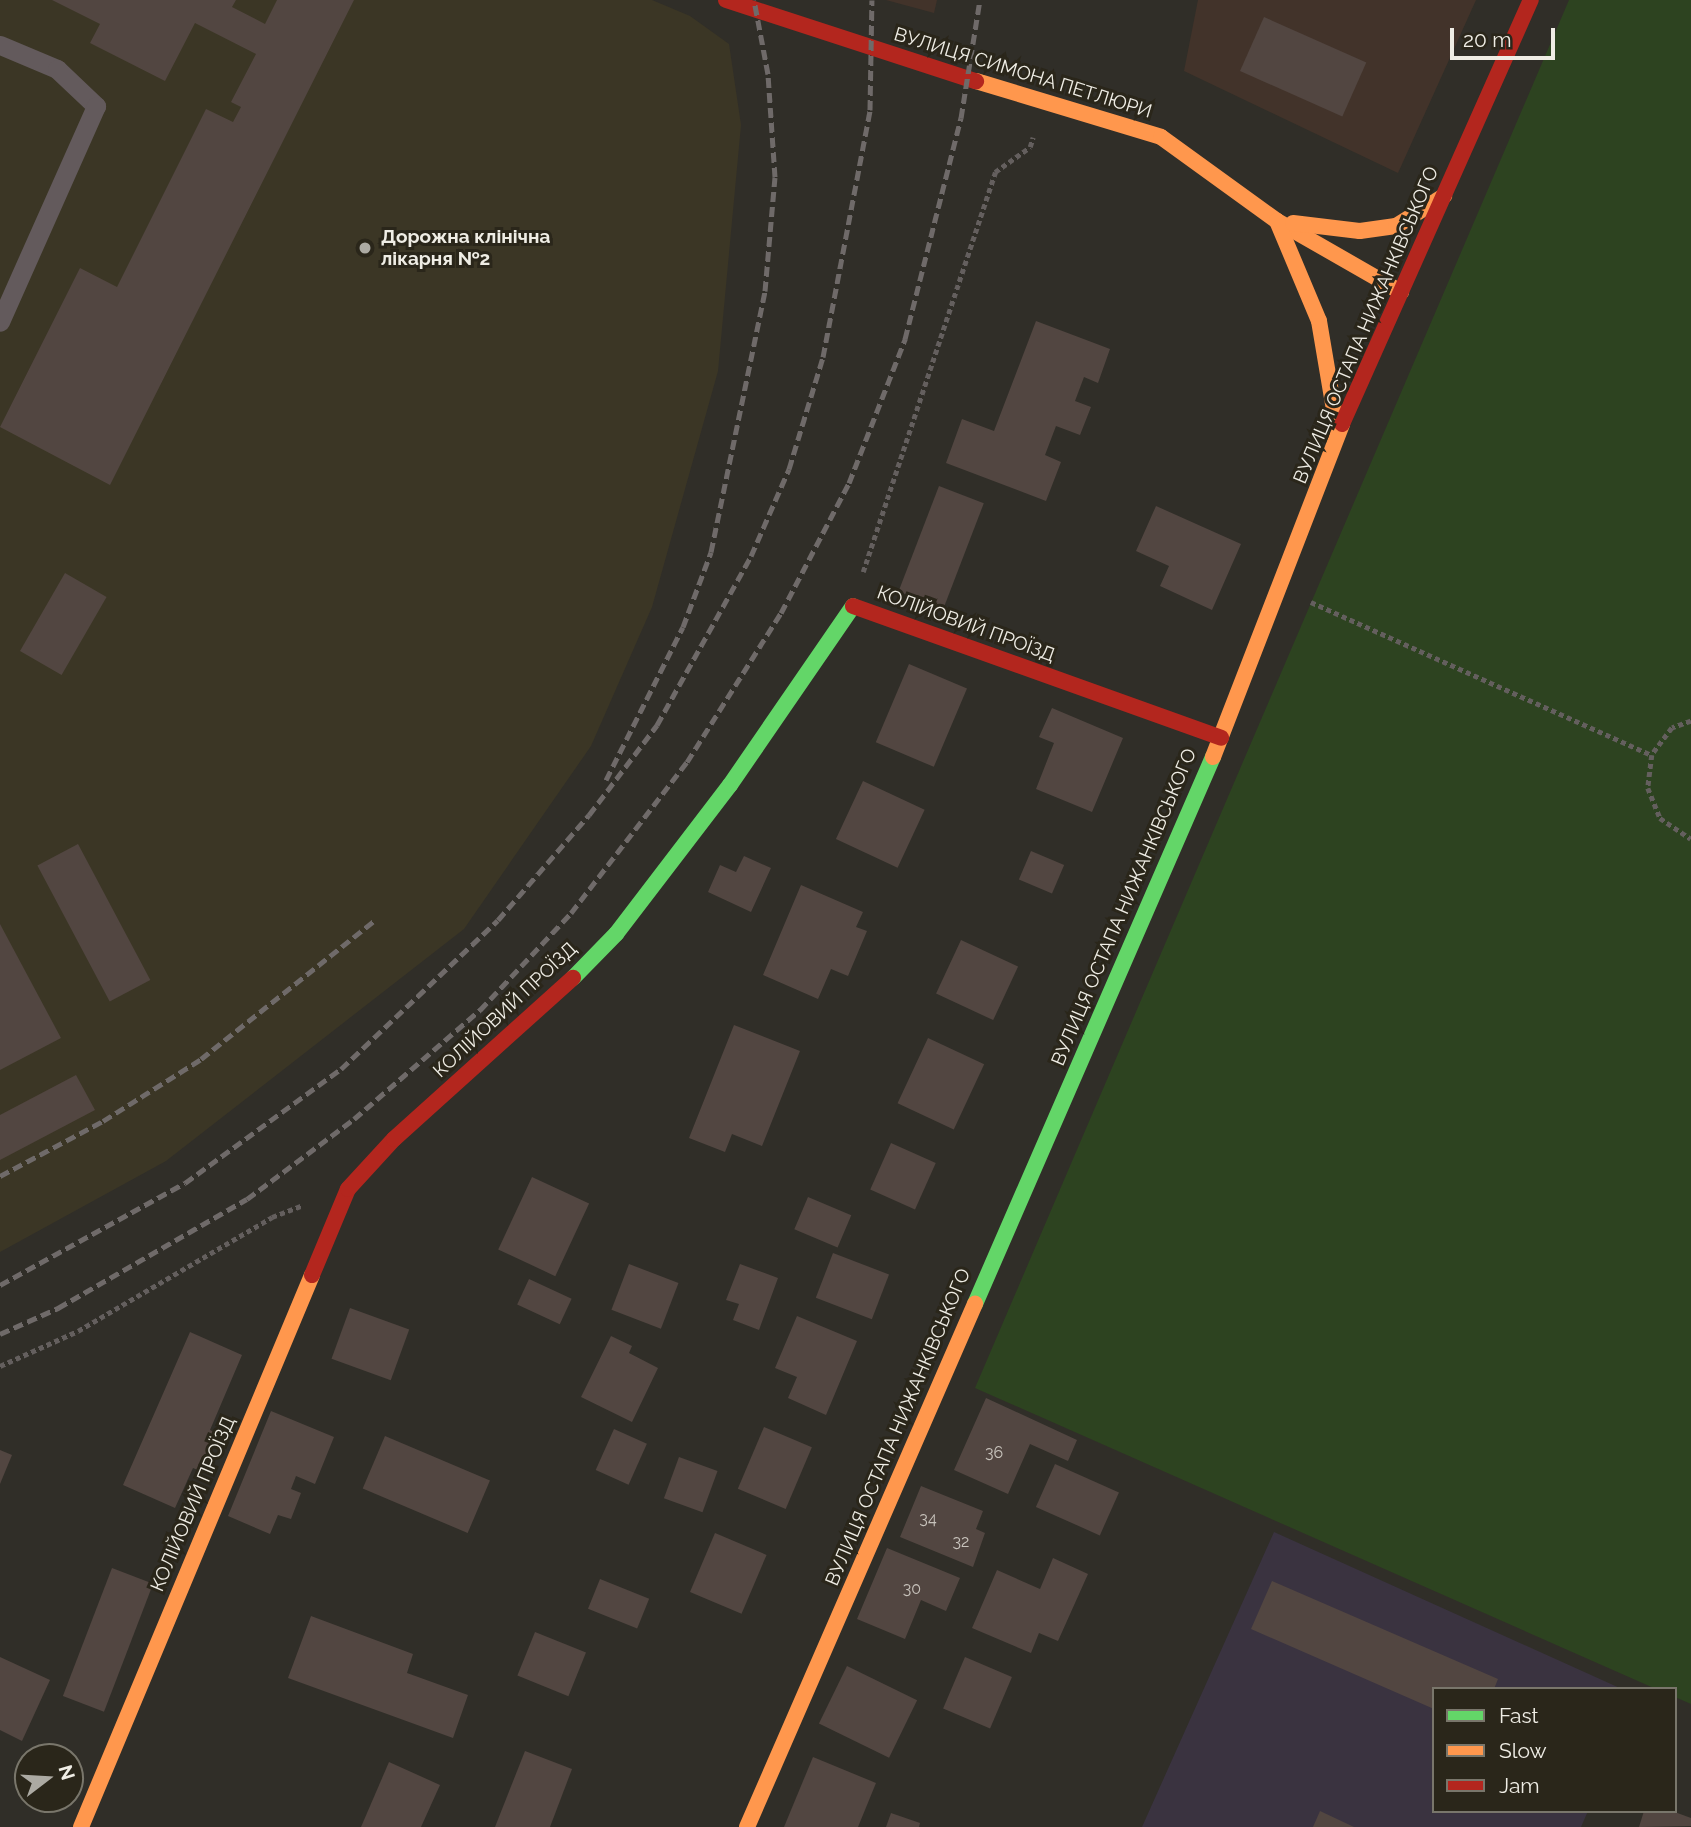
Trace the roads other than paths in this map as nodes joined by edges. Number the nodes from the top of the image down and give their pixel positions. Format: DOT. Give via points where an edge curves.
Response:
graph roads {
  1 [pos="726,0"];
  2 [pos="1531,0"];
  3 [pos="0,45"];
  4 [pos="1444,196"];
  5 [pos="1277,221"];
  6 [pos="1401,292"];
  7 [pos="0,322"];
  8 [pos="1338,433"];
  9 [pos="1221,738"];
  10 [pos="80,1827"];
  11 [pos="747,1827"];
  1 -- 5 [label="street, ВУЛИЦЯ СИМОНА ПЕТЛЮРИ" via="1161,136"];
  2 -- 4 [label="street, ВУЛИЦЯ ОСТАПА НИЖАНКІВСЬКОГО"];
  3 -- 7 [label="lane" via="57,69 96,107"];
  4 -- 5 [label="street" via="1396,226 1360,231"];
  4 -- 6 [label="street, ВУЛИЦЯ ОСТАПА НИЖАНКІВСЬКОГО"];
  5 -- 6 [label="street, ВУЛИЦЯ СИМОНА ПЕТЛЮРИ"];
  5 -- 8 [label="street" via="1319,321"];
  6 -- 8 [label="street, ВУЛИЦЯ ОСТАПА НИЖАНКІВСЬКОГО"];
  8 -- 9 [label="street, ВУЛИЦЯ ОСТАПА НИЖАНКІВСЬКОГО"];
  9 -- 10 [label="street, КОЛІЙОВИЙ ПРОЇЗД" via="852,606 730,785 616,934 537,1014 394,1139 348,1189"];
  9 -- 11 [label="street, ВУЛИЦЯ ОСТАПА НИЖАНКІВСЬКОГО"];
}
